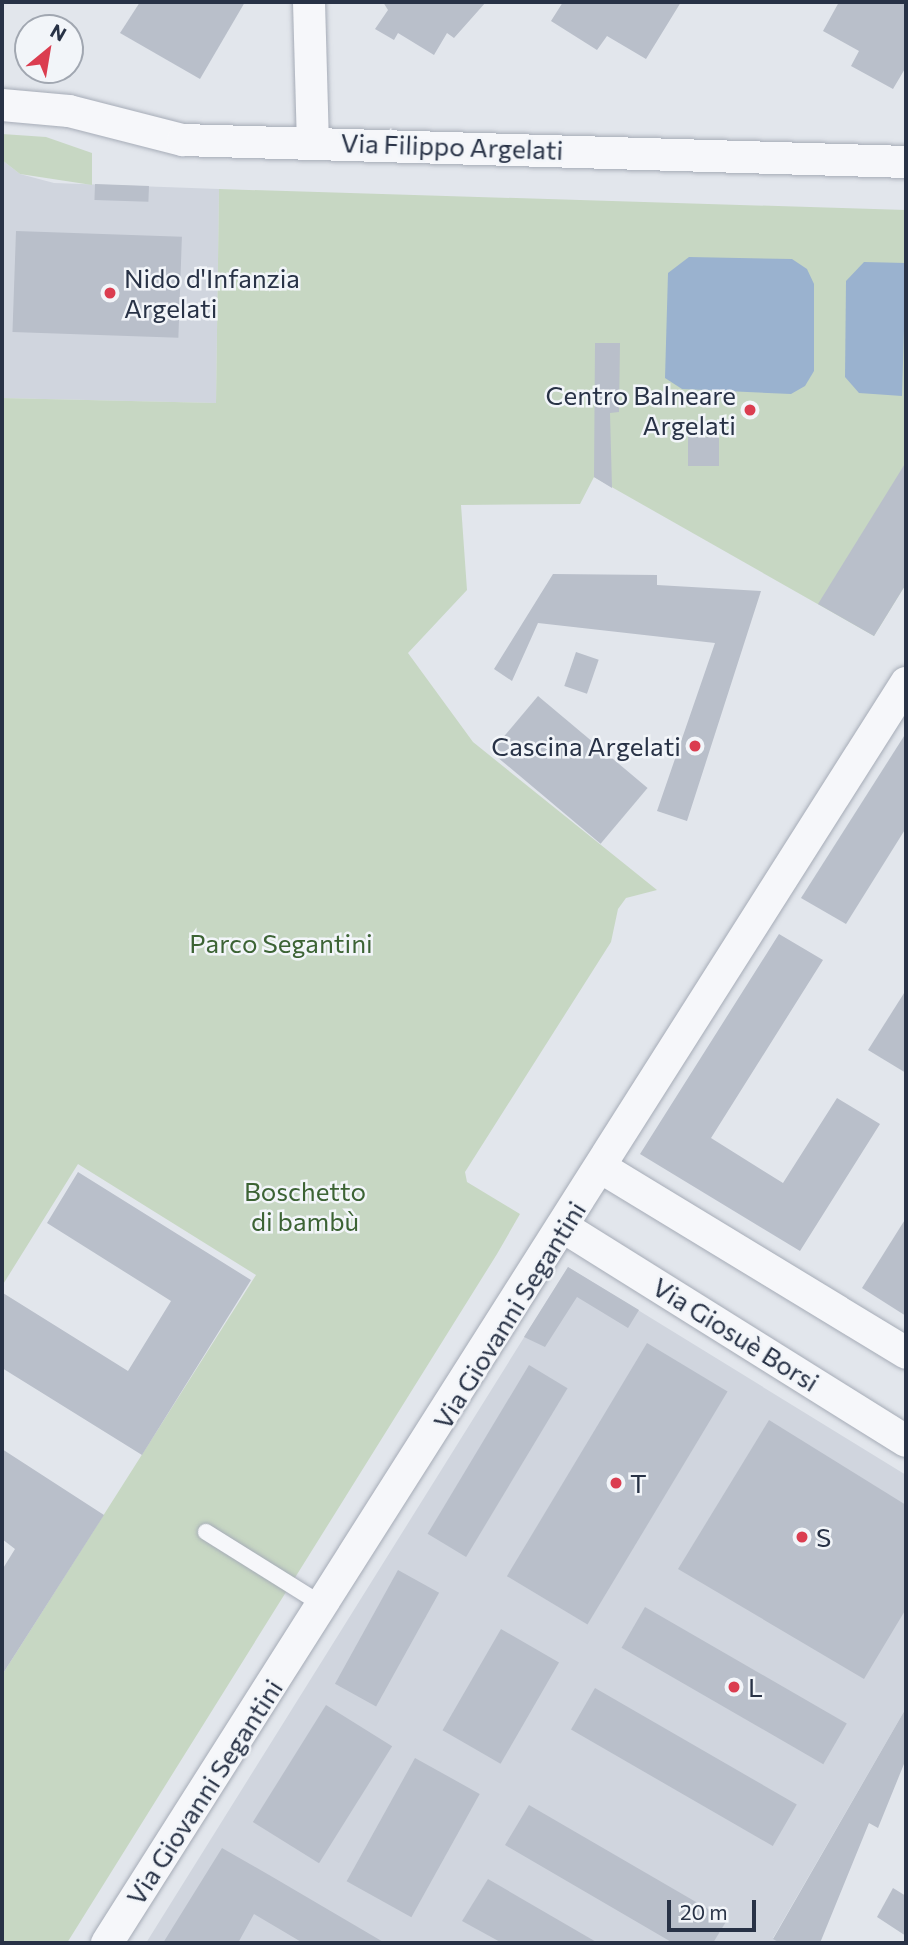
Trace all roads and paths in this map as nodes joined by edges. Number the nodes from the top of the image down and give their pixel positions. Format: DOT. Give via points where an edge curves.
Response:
graph roads {
  1 [pos="309,2"];
  2 [pos="2,105"];
  3 [pos="313,142"];
  4 [pos="906,162"];
  5 [pos="906,683"];
  6 [pos="602,1168"];
  7 [pos="565,1228"];
  8 [pos="906,1353"];
  9 [pos="906,1441"];
  10 [pos="206,1532"];
  11 [pos="323,1605"];
  12 [pos="107,1943"];
  1 -- 3 [label="street"];
  2 -- 3 [label="street, Via Filippo Argelati" via="69,111 183,140"];
  3 -- 4 [label="street, Via Filippo Argelati"];
  5 -- 6 [label="street, Via Giovanni Segantini"];
  6 -- 7 [label="street, Via Giovanni Segantini"];
  6 -- 8 [label="street"];
  7 -- 9 [label="street, Via Giosuè Borsi"];
  7 -- 11 [label="street, Via Giovanni Segantini"];
  10 -- 11 [label="lane"];
  11 -- 12 [label="street, Via Giovanni Segantini"];
}
